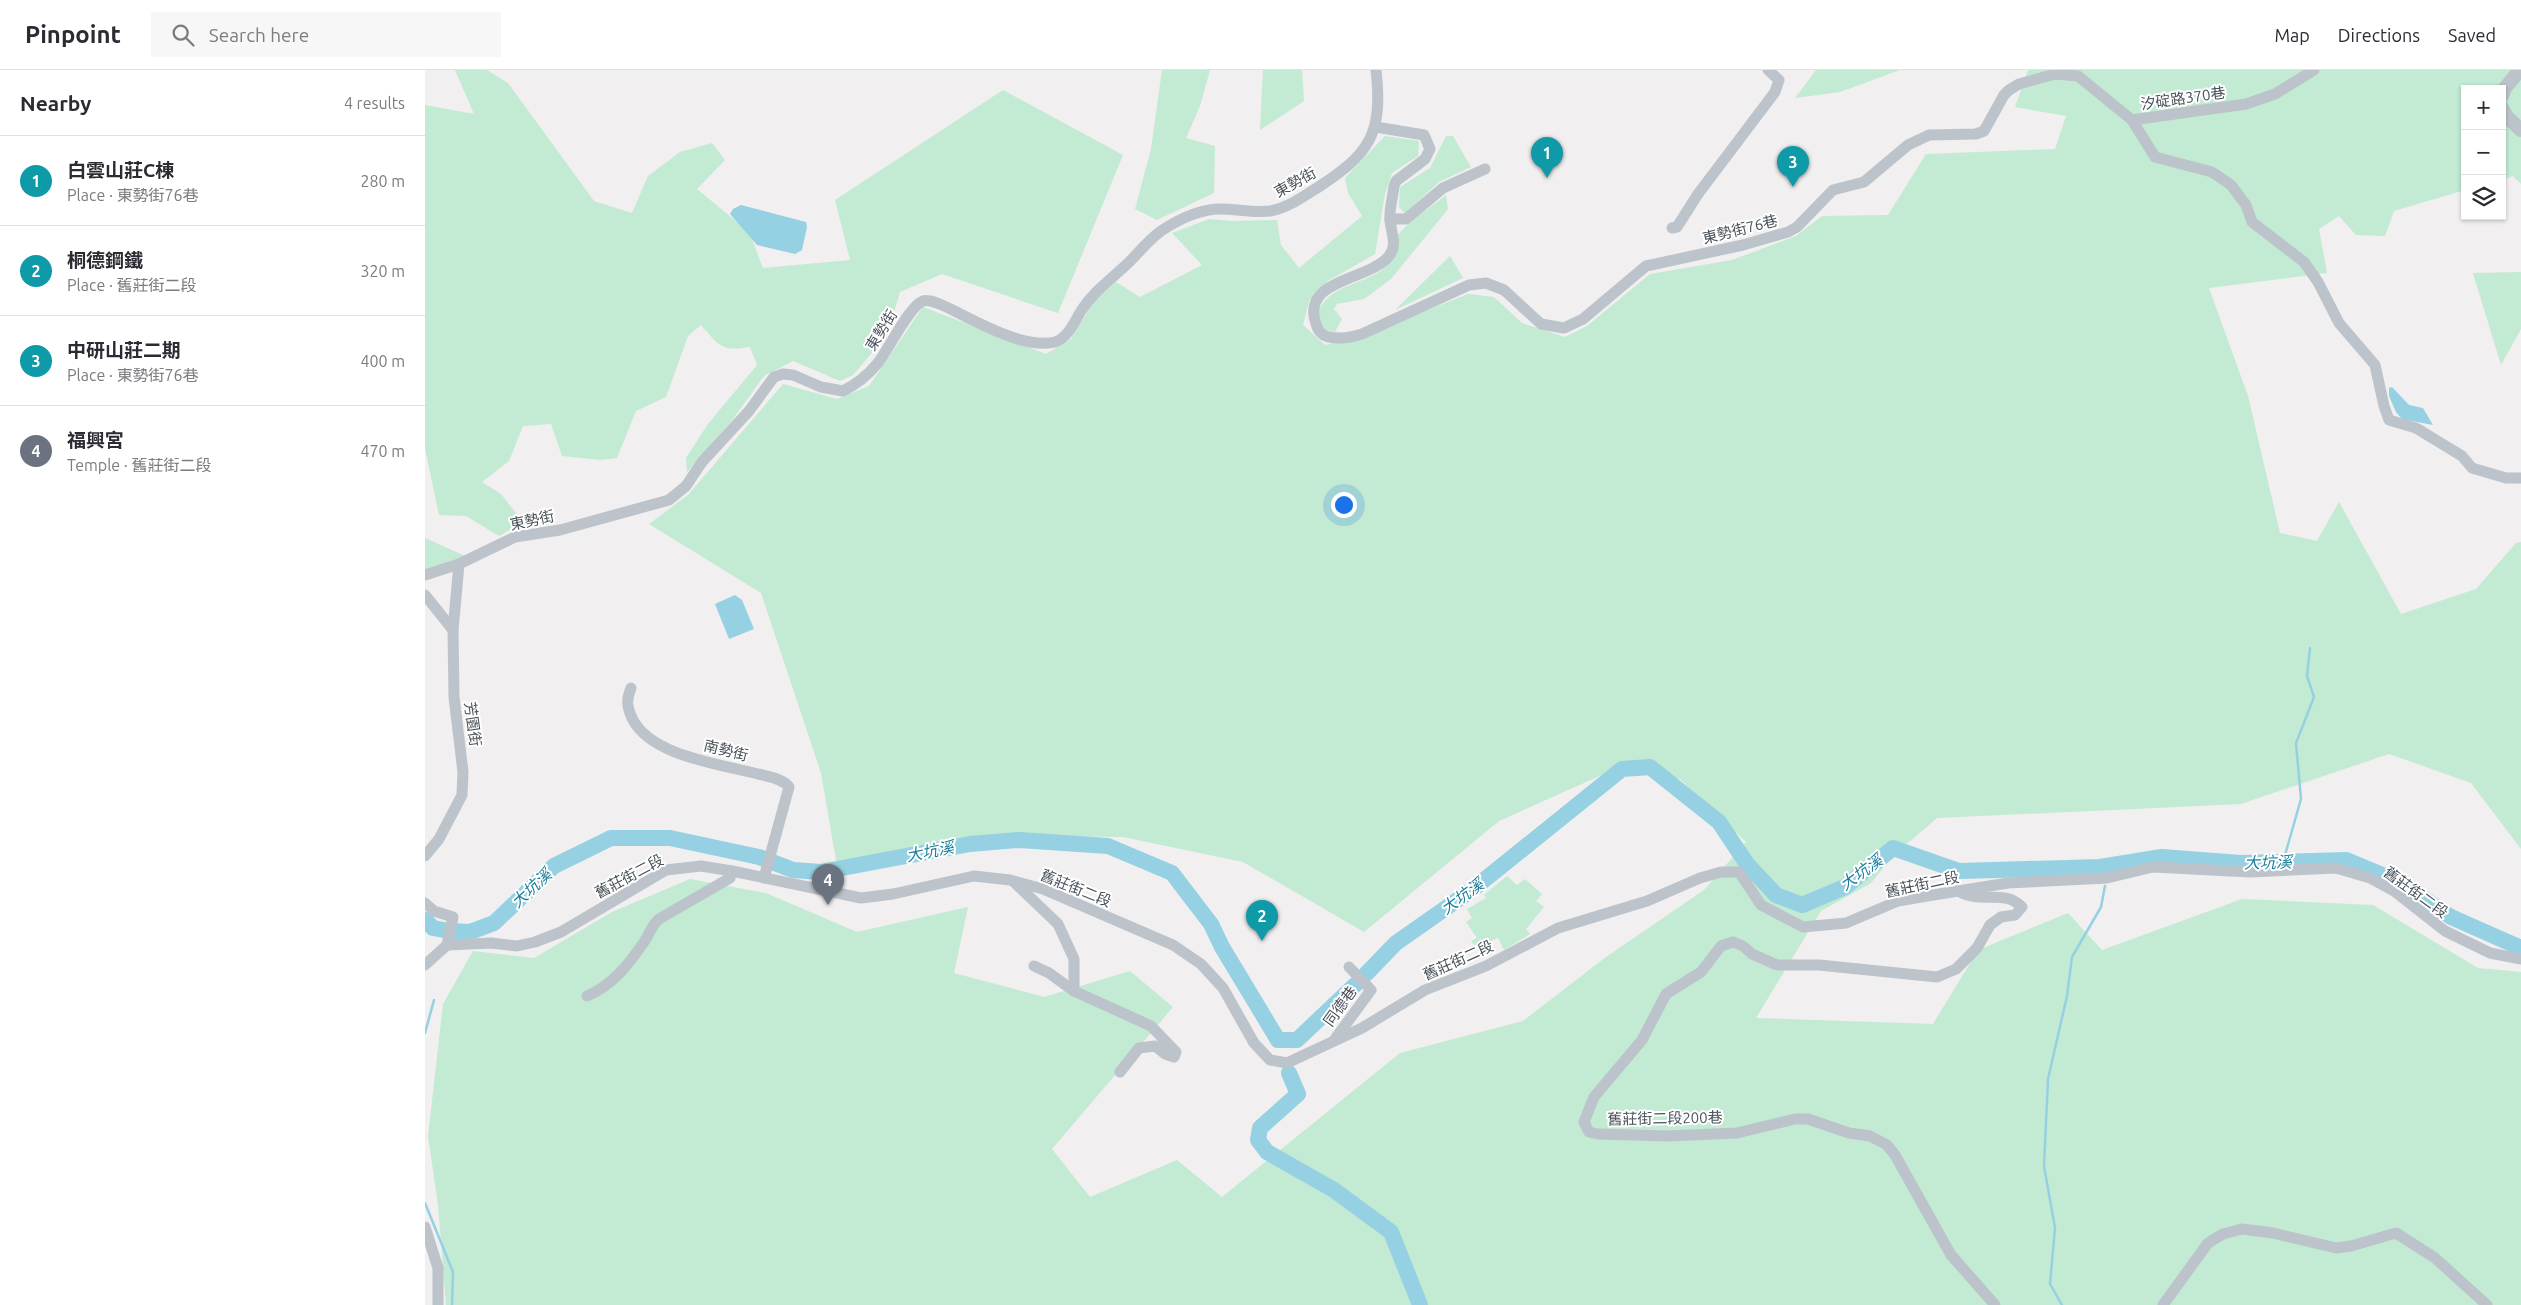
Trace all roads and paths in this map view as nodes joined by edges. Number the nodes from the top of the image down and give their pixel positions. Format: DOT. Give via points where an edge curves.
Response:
graph roads {
  1 [pos="1376,70"];
  2 [pos="1768,70"];
  3 [pos="2313,70"];
  4 [pos="2520,70"];
  5 [pos="2506,87"];
  6 [pos="2506,115"];
  7 [pos="2132,120"];
  8 [pos="1376,127"];
  9 [pos="2521,130"];
  10 [pos="1485,169"];
  11 [pos="1389,219"];
  12 [pos="1673,228"];
  13 [pos="2521,478"];
  14 [pos="459,564"];
  15 [pos="425,575"];
  16 [pos="425,595"];
  17 [pos="453,630"];
  18 [pos="631,688"];
  19 [pos="425,856"];
  20 [pos="733,871"];
  21 [pos="765,874"];
  22 [pos="1010,880"];
  23 [pos="1958,891"];
  24 [pos="425,903"];
  25 [pos="448,942"];
  26 [pos="2521,959"];
  27 [pos="425,965"];
  28 [pos="1034,966"];
  29 [pos="1349,967"];
  30 [pos="1074,991"];
  31 [pos="587,996"];
  32 [pos="1334,1041"];
  33 [pos="1120,1072"];
  34 [pos="425,1228"];
  35 [pos="438,1305"];
  36 [pos="1995,1305"];
  37 [pos="2163,1305"];
  38 [pos="2487,1305"];
  1 -- 8 [label="street, 東勢街" via="1379,106"];
  2 -- 12 [label="street" via="1779,80 1775,92"];
  3 -- 7 [label="street, 汐碇路370巷" via="2275,94 2246,104"];
  4 -- 5 [label="street"];
  6 -- 9 [label="street"];
  7 -- 11 [label="street, 東勢街76巷" via="2078,76 2055,74 2019,84 2003,95 1984,131 1929,135 1908,145 1864,182 1833,190 1788,232 1743,246 1646,266 1583,320 1563,328 1541,324 1503,290 1486,283 1469,284 1362,334 1344,339 1323,336 1317,330 1312,315 1316,302 1331,286 1374,268 1389,256 1395,243"];
  7 -- 13 [label="street, 汐碇路370巷" via="2155,157 2212,172 2231,185 2246,205 2253,222 2304,262 2339,323 2375,365 2389,420 2416,428 2462,456 2472,468 2506,478"];
  8 -- 11 [label="street" via="1424,135 1430,149 1425,159 1396,181"];
  8 -- 14 [label="street, 東勢街" via="1356,160 1287,207 1250,212 1202,210 1162,231 1098,289 1069,331 1057,342 1021,341 930,300 922,301 911,309 877,365 843,391 821,387 793,375 774,377 749,411 702,462 686,486 669,500 560,530 515,537"];
  10 -- 11 [label="street" via="1443,188 1406,219"];
  14 -- 15 [label="street, 東勢街"];
  14 -- 17 [label="street, 芳園街"];
  16 -- 17 [label="street"];
  17 -- 19 [label="street, 芳園街" via="454,698 463,772 462,796 439,839"];
  18 -- 21 [label="street, 南勢街" via="627,705 637,728 670,751 786,783 789,787"];
  20 -- 21 [label="street, 舊莊街二段"];
  20 -- 25 [label="street, 舊莊街二段" via="701,866 666,870 561,932 535,942 517,946"];
  20 -- 31 [label="street" via="730,878 659,918 618,977"];
  21 -- 22 [label="street, 舊莊街二段" via="861,898 966,877"];
  22 -- 30 [label="street" via="1058,924 1074,959"];
  22 -- 32 [label="street, 舊莊街二段" via="1043,890 1173,944 1201,964 1223,988 1254,1043 1270,1060 1287,1063"];
  23 -- 26 [label="street, 舊莊街二段" via="2008,883 2103,878 2153,867 2250,872 2336,868 2370,878 2445,930 2490,953"];
  23 -- 32 [label="street, 舊莊街二段" via="1897,901 1846,923 1803,927 1761,906 1739,872 1721,872 1647,901 1558,928 1486,966 1425,990"];
  23 -- 36 [label="street, 舊莊街二段200巷" via="1970,898 2005,897 2022,907 2015,915 2001,917 1990,925 1977,948 1956,969 1937,977 1819,965 1777,965 1733,942 1721,946 1701,972 1666,994 1642,1040 1595,1097 1584,1122 1589,1132 1598,1134 1669,1136 1737,1133 1795,1119 1809,1119 1849,1133 1870,1136 1887,1145 1895,1155 1951,1255"];
  24 -- 25 [label="street" via="435,911 453,917"];
  25 -- 27 [label="street"];
  28 -- 30 [label="street" via="1049,972"];
  29 -- 32 [label="street, 同德巷" via="1371,990"];
  30 -- 33 [label="street" via="1151,1026 1176,1052 1174,1057 1170,1057 1155,1046 1139,1048"];
  34 -- 35 [label="street" via="438,1268"];
  37 -- 38 [label="street" via="2209,1243 2223,1234 2241,1229 2336,1248 2396,1233 2435,1258"];
}
